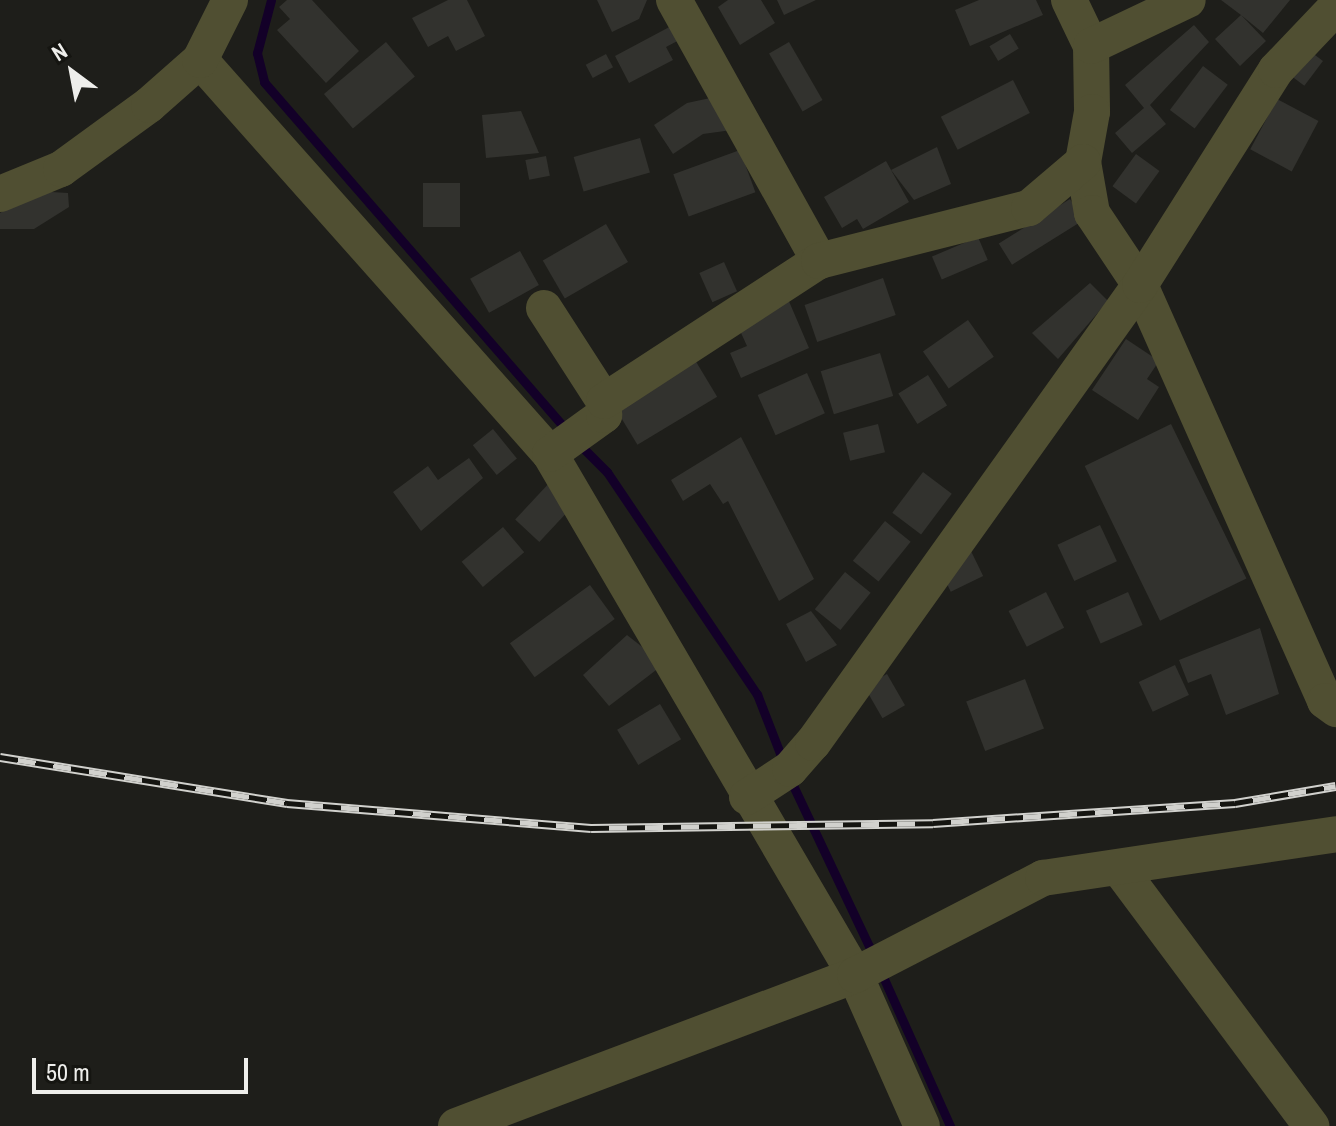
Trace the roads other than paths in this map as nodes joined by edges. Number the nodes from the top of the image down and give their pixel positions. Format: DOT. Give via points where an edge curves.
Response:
graph roads {
  1 [pos="230,0"];
  2 [pos="674,0"];
  3 [pos="1069,0"];
  4 [pos="1100,0"];
  5 [pos="1188,0"];
  6 [pos="1336,7"];
  7 [pos="1089,41"];
  8 [pos="200,60"];
  9 [pos="1083,162"];
  10 [pos="0,194"];
  11 [pos="819,261"];
  12 [pos="1140,285"];
  13 [pos="544,308"];
  14 [pos="604,401"];
  15 [pos="550,454"];
  16 [pos="1336,709"];
  17 [pos="747,797"];
  18 [pos="1336,834"];
  19 [pos="1119,868"];
  20 [pos="855,975"];
  21 [pos="456,1126"];
  22 [pos="922,1126"];
  23 [pos="1311,1126"];
  1 -- 8 [label="street"];
  2 -- 11 [label="street"];
  3 -- 7 [label="street"];
  4 -- 7 [label="street"];
  5 -- 7 [label="street"];
  6 -- 12 [label="street" via="1276,70"];
  7 -- 9 [label="street" via="1092,112"];
  8 -- 10 [label="street" via="61,169"];
  8 -- 15 [label="street"];
  9 -- 11 [label="street" via="1029,208"];
  9 -- 12 [label="street" via="1092,213"];
  11 -- 14 [label="street"];
  12 -- 16 [label="street" via="1325,701"];
  12 -- 17 [label="street" via="813,743 790,769"];
  13 -- 14 [label="street"];
  14 -- 15 [label="street" via="604,415"];
  15 -- 17 [label="street" via="658,629"];
  17 -- 20 [label="street"];
  18 -- 19 [label="street"];
  19 -- 20 [label="street" via="1043,878"];
  19 -- 23 [label="street"];
  20 -- 21 [label="street"];
  20 -- 22 [label="street"];
}
